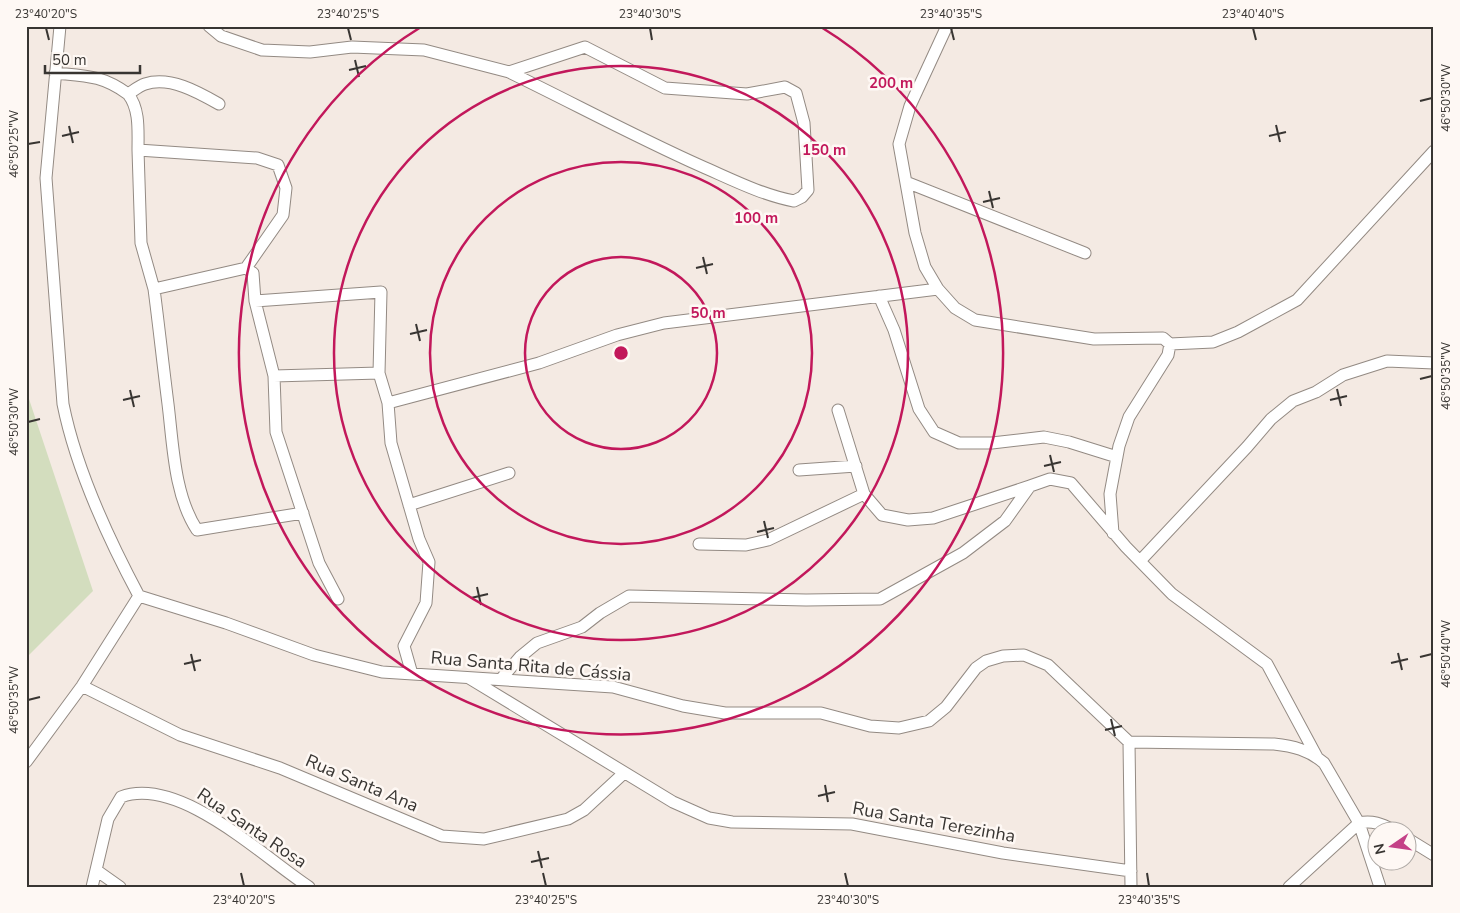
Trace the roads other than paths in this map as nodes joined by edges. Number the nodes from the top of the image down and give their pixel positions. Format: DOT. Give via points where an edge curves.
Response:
graph roads {
  1 [pos="60,26"];
  2 [pos="209,26"];
  3 [pos="947,26"];
  4 [pos="509,72"];
  5 [pos="56,73"];
  6 [pos="128,94"];
  7 [pos="219,104"];
  8 [pos="138,150"];
  9 [pos="1434,151"];
  10 [pos="906,182"];
  11 [pos="1085,253"];
  12 [pos="246,268"];
  13 [pos="154,289"];
  14 [pos="938,289"];
  15 [pos="879,296"];
  16 [pos="254,301"];
  17 [pos="1170,344"];
  18 [pos="1434,363"];
  19 [pos="379,373"];
  20 [pos="274,376"];
  21 [pos="388,403"];
  22 [pos="838,410"];
  23 [pos="1116,457"];
  24 [pos="856,466"];
  25 [pos="799,470"];
  26 [pos="509,473"];
  27 [pos="1030,486"];
  28 [pos="864,494"];
  29 [pos="409,505"];
  30 [pos="303,513"];
  31 [pos="1113,533"];
  32 [pos="700,544"];
  33 [pos="1140,562"];
  34 [pos="139,596"];
  35 [pos="338,599"];
  36 [pos="412,674"];
  37 [pos="468,677"];
  38 [pos="501,679"];
  39 [pos="82,686"];
  40 [pos="1129,742"];
  41 [pos="1317,757"];
  42 [pos="26,762"];
  43 [pos="624,773"];
  44 [pos="1368,821"];
  45 [pos="1359,823"];
  46 [pos="1418,845"];
  47 [pos="1434,855"];
  48 [pos="96,870"];
  49 [pos="1131,871"];
  50 [pos="92,887"];
  51 [pos="120,887"];
  52 [pos="309,887"];
  53 [pos="1131,887"];
  54 [pos="1289,887"];
  55 [pos="1380,887"];
  1 -- 5 [label="street"];
  2 -- 4 [label="street" via="221,36 262,50 310,52 352,47 424,50"];
  3 -- 10 [label="street" via="910,106 899,144"];
  4 -- 4 [label="street" via="585,47 665,88 747,94 785,87 796,93 804,123 808,190 794,201 745,186"];
  5 -- 6 [label="street" via="112,82"];
  5 -- 34 [label="street" via="46,178 63,404 87,480"];
  6 -- 7 [label="street" via="145,84 164,82 197,91"];
  6 -- 8 [label="street" via="133,100 137,118"];
  8 -- 12 [label="street" via="257,158 278,165 286,188 283,215"];
  8 -- 13 [label="street" via="141,243"];
  9 -- 17 [label="street" via="1297,300 1213,342"];
  10 -- 11 [label="street"];
  10 -- 14 [label="street" via="915,233 926,267"];
  12 -- 13 [label="street"];
  12 -- 16 [label="street" via="253,273"];
  13 -- 30 [label="street" via="173,445 182,492 197,530"];
  14 -- 15 [label="street"];
  14 -- 17 [label="street" via="955,308 976,320 1094,339 1163,338"];
  15 -- 21 [label="street" via="664,323 617,335 539,363"];
  15 -- 23 [label="street" via="920,408 934,432 959,443 1044,437"];
  16 -- 19 [label="street" via="381,292"];
  16 -- 20 [label="street"];
  17 -- 23 [label="street" via="1168,355 1129,417"];
  18 -- 33 [label="street" via="1387,361 1343,375 1316,392 1293,401 1270,419"];
  19 -- 20 [label="street"];
  19 -- 21 [label="street"];
  20 -- 30 [label="street" via="276,432"];
  21 -- 29 [label="street" via="391,443"];
  22 -- 24 [label="street"];
  23 -- 31 [label="street" via="1110,494"];
  24 -- 25 [label="street"];
  24 -- 28 [label="street"];
  26 -- 29 [label="street"];
  27 -- 28 [label="street" via="933,518 908,520 882,515"];
  27 -- 31 [label="street" via="1050,478 1071,483"];
  27 -- 38 [label="street" via="1005,521 963,553 880,599 629,596 582,627 537,643"];
  28 -- 32 [label="street" via="768,540 746,545"];
  29 -- 36 [label="street" via="429,562 426,603 404,646"];
  30 -- 35 [label="street" via="319,563"];
  31 -- 33 [label="street"];
  33 -- 41 [label="street" via="1172,594 1267,664"];
  34 -- 36 [label="street, Rua Santa Rita de Cássia" via="342,663 382,672"];
  34 -- 39 [label="street"];
  36 -- 37 [label="street, Rua Santa Rita de Cássia"];
  37 -- 38 [label="street, Rua Santa Rita de Cássia"];
  37 -- 43 [label="street, Rua Santa Terezinha"];
  38 -- 40 [label="street, Rua Santa Rita de Cássia" via="613,687 725,713 821,714 870,726 899,728 929,721 946,707 976,668 986,661 1024,655 1048,665"];
  39 -- 42 [label="street"];
  39 -- 43 [label="street, Rua Santa Ana" via="180,735 280,768 442,836 484,839 568,819 584,810"];
  40 -- 41 [label="street" via="1274,744 1292,746"];
  40 -- 49 [label="street"];
  41 -- 45 [label="street" via="1324,762"];
  43 -- 49 [label="street, Rua Santa Terezinha" via="688,810 718,820 852,824 1003,853"];
  44 -- 45 [label="street"];
  45 -- 54 [label="street"];
  45 -- 55 [label="street"];
  46 -- 47 [label="street"];
  48 -- 50 [label="street, Rua Santa Rosa"];
  48 -- 51 [label="street"];
  48 -- 52 [label="street, Rua Santa Rosa" via="108,819 117,801 128,794 148,794 166,796 199,810"];
  49 -- 53 [label="street"];
}
